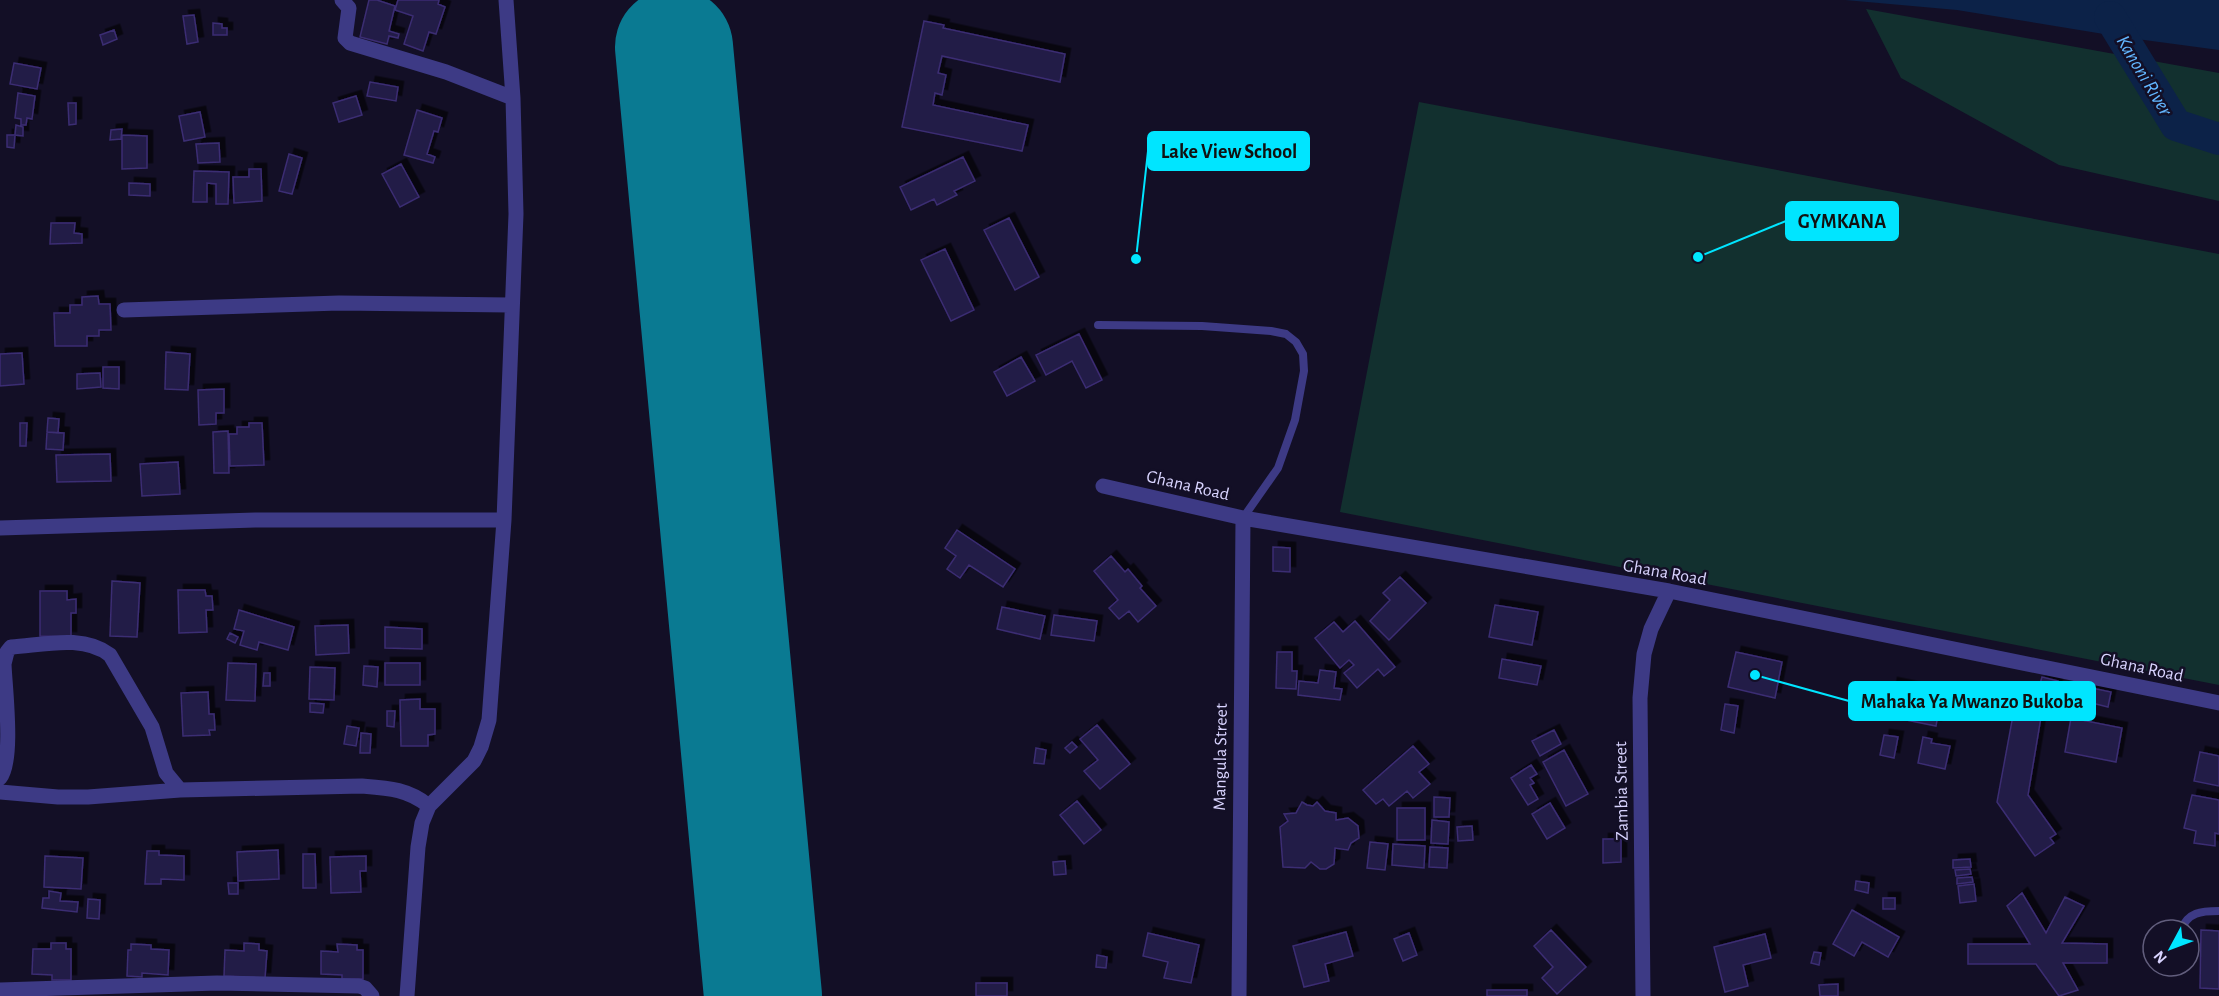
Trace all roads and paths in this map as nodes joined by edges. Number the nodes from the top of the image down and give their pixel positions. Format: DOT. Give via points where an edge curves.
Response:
graph roads {
  1 [pos="342,0"];
  2 [pos="506,0"];
  3 [pos="513,98"];
  4 [pos="512,305"];
  5 [pos="124,310"];
  6 [pos="1098,325"];
  7 [pos="1102,486"];
  8 [pos="1243,518"];
  9 [pos="504,520"];
  10 [pos="0,528"];
  11 [pos="1669,591"];
  12 [pos="2219,703"];
  13 [pos="0,778"];
  14 [pos="180,790"];
  15 [pos="0,792"];
  16 [pos="429,806"];
  17 [pos="2219,911"];
  18 [pos="2189,918"];
  19 [pos="0,990"];
  20 [pos="372,996"];
  21 [pos="407,996"];
  22 [pos="1239,996"];
  23 [pos="1643,996"];
  1 -- 3 [label="street" via="349,8 345,38 350,43 446,72"];
  2 -- 3 [label="street"];
  3 -- 4 [label="street" via="516,214"];
  4 -- 5 [label="street" via="339,303"];
  4 -- 9 [label="street"];
  6 -- 8 [label="lane" via="1271,331 1286,334 1296,342 1303,354 1304,371 1295,420 1278,468"];
  7 -- 8 [label="street, Ghana Road"];
  8 -- 11 [label="street, Ghana Road"];
  8 -- 22 [label="street, Mangula Street"];
  9 -- 10 [label="street" via="255,520"];
  9 -- 16 [label="street" via="489,720 482,747 474,761"];
  11 -- 12 [label="street, Ghana Road"];
  11 -- 23 [label="street, Zambia Street" via="1646,646 1640,698"];
  13 -- 14 [label="street" via="8,752 4,664 7,652 12,647 78,643 100,647 110,655 152,727 166,773"];
  14 -- 15 [label="street" via="78,797"];
  14 -- 16 [label="street" via="362,786 415,795"];
  16 -- 21 [label="street" via="418,847"];
  17 -- 18 [label="lane" via="2197,912"];
  19 -- 20 [label="street" via="316,984 359,986"];
}
